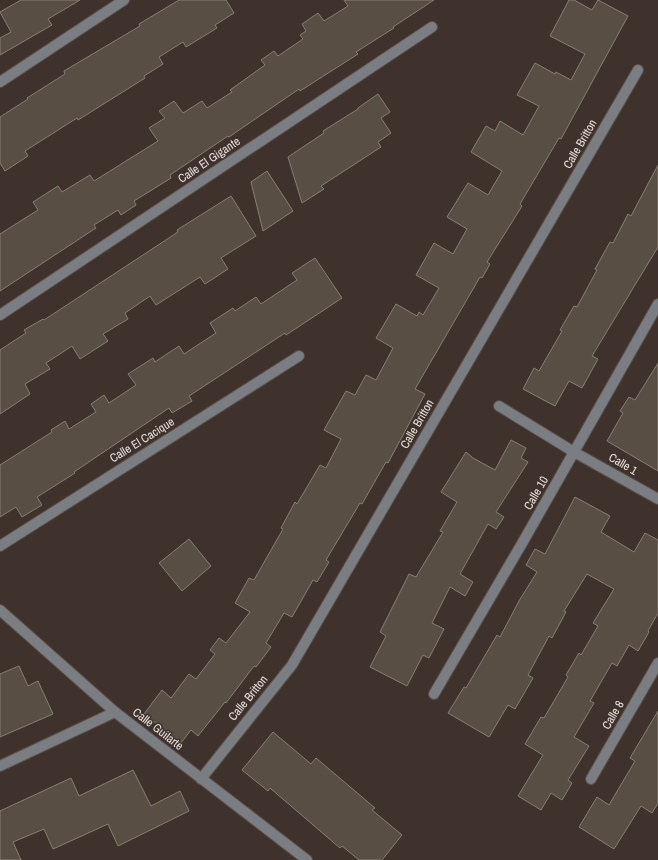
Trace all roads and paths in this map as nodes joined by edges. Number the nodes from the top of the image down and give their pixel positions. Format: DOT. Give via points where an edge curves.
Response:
graph roads {
  1 [pos="124,0"];
  2 [pos="432,27"];
  3 [pos="638,70"];
  4 [pos="0,82"];
  5 [pos="658,304"];
  6 [pos="0,315"];
  7 [pos="299,356"];
  8 [pos="499,406"];
  9 [pos="574,452"];
  10 [pos="658,499"];
  11 [pos="0,546"];
  12 [pos="0,610"];
  13 [pos="658,663"];
  14 [pos="434,694"];
  15 [pos="115,712"];
  16 [pos="0,766"];
  17 [pos="200,778"];
  18 [pos="591,779"];
  19 [pos="307,860"];
  1 -- 4 [label="street"];
  2 -- 6 [label="street, Calle El Gigante"];
  3 -- 17 [label="street, Calle Britton" via="292,665"];
  5 -- 9 [label="street, Calle 10"];
  7 -- 11 [label="street, Calle El Cacique"];
  8 -- 9 [label="street, Calle 1"];
  9 -- 10 [label="street, Calle 1"];
  9 -- 14 [label="street, Calle 10"];
  12 -- 15 [label="street, Calle Guilarte"];
  13 -- 18 [label="street, Calle 8"];
  15 -- 16 [label="street"];
  15 -- 17 [label="street, Calle Guilarte"];
  17 -- 19 [label="street, Calle Guilarte"];
}
